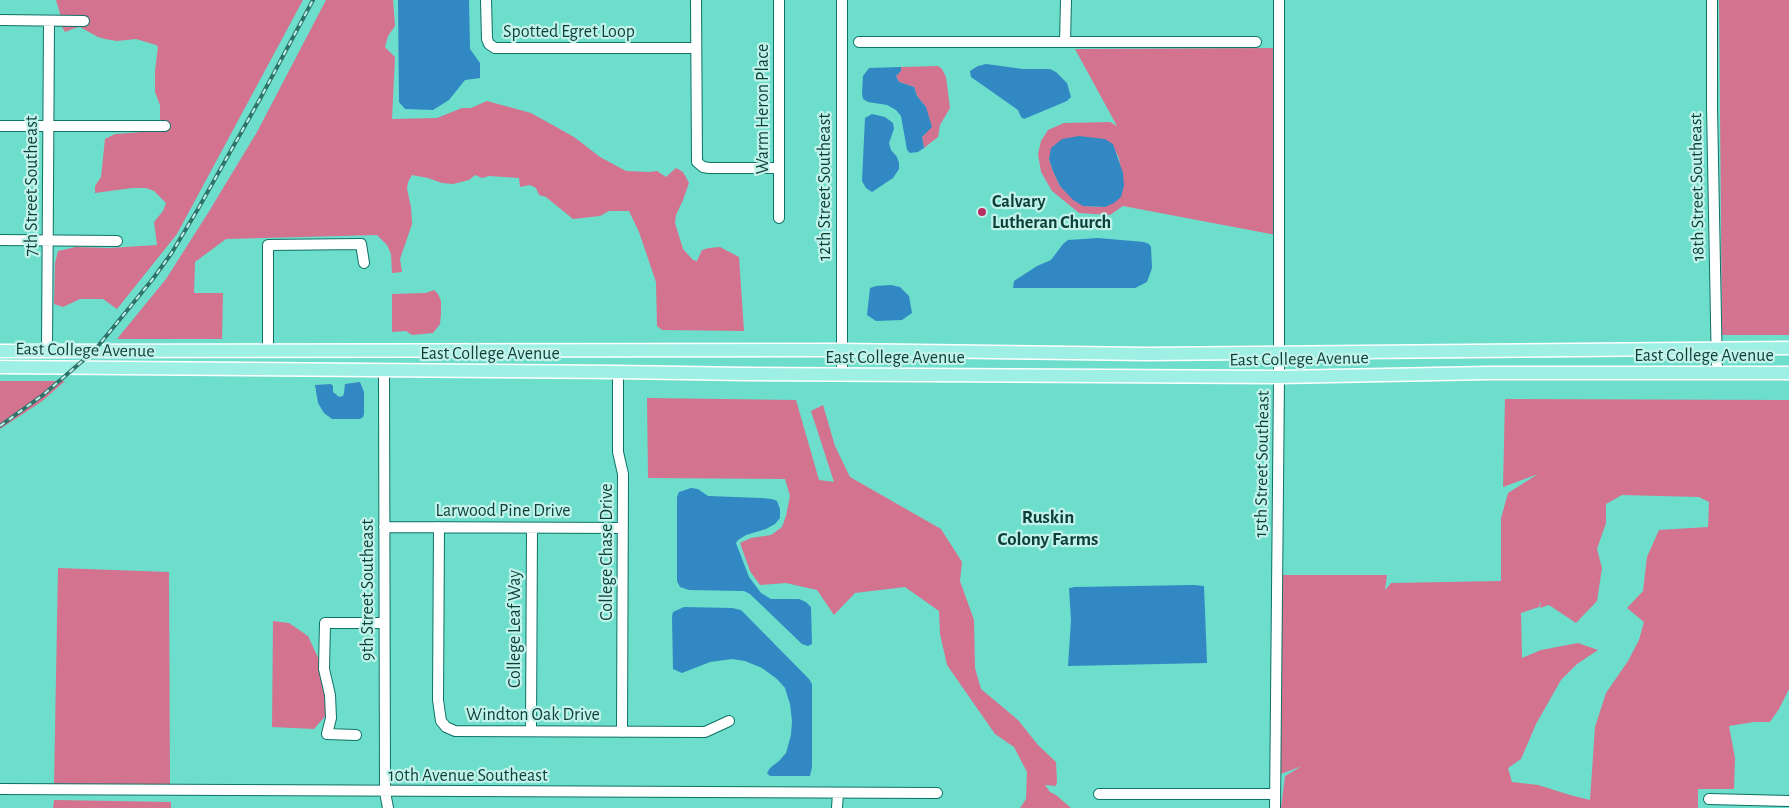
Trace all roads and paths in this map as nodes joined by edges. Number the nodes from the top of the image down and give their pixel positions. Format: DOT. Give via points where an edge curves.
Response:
graph roads {
  1 [pos="486,0"];
  2 [pos="696,0"];
  3 [pos="779,0"];
  4 [pos="842,0"];
  5 [pos="1066,0"];
  6 [pos="1279,0"];
  7 [pos="1712,0"];
  8 [pos="0,20"];
  9 [pos="50,21"];
  10 [pos="84,21"];
  11 [pos="859,42"];
  12 [pos="1065,42"];
  13 [pos="1256,42"];
  14 [pos="696,48"];
  15 [pos="0,126"];
  16 [pos="48,126"];
  17 [pos="166,126"];
  18 [pos="779,168"];
  19 [pos="779,218"];
  20 [pos="0,240"];
  21 [pos="47,240"];
  22 [pos="117,241"];
  23 [pos="364,263"];
  24 [pos="1717,348"];
  25 [pos="1789,348"];
  26 [pos="361,350"];
  27 [pos="476,350"];
  28 [pos="841,350"];
  29 [pos="0,351"];
  30 [pos="47,351"];
  31 [pos="268,351"];
  32 [pos="1279,353"];
  33 [pos="372,360"];
  34 [pos="0,367"];
  35 [pos="294,370"];
  36 [pos="384,371"];
  37 [pos="618,372"];
  38 [pos="1716,373"];
  39 [pos="1789,373"];
  40 [pos="842,375"];
  41 [pos="1279,377"];
  42 [pos="384,527"];
  43 [pos="439,527"];
  44 [pos="532,528"];
  45 [pos="623,528"];
  46 [pos="384,623"];
  47 [pos="729,721"];
  48 [pos="531,730"];
  49 [pos="622,732"];
  50 [pos="356,735"];
  51 [pos="0,789"];
  52 [pos="385,792"];
  53 [pos="838,793"];
  54 [pos="937,793"];
  55 [pos="1099,794"];
  56 [pos="1275,794"];
  57 [pos="1710,799"];
  58 [pos="1789,801"];
  59 [pos="388,808"];
  60 [pos="838,808"];
  61 [pos="1275,808"];
  1 -- 14 [label="street, Spotted Egret Loop" via="486,39 495,48"];
  2 -- 14 [label="street"];
  3 -- 18 [label="street, Warm Heron Place"];
  4 -- 28 [label="street, 12th Street Southeast"];
  5 -- 12 [label="street"];
  6 -- 32 [label="street, 15th Street Southeast"];
  7 -- 24 [label="street, 18th Street Southeast"];
  8 -- 9 [label="street"];
  9 -- 10 [label="street"];
  9 -- 16 [label="street, 7th Street Southeast"];
  11 -- 12 [label="street"];
  12 -- 13 [label="street"];
  14 -- 18 [label="street" via="697,162 709,168"];
  15 -- 16 [label="street"];
  16 -- 17 [label="street"];
  16 -- 21 [label="street, 7th Street Southeast"];
  18 -- 19 [label="street, Warm Heron Place"];
  20 -- 21 [label="street"];
  21 -- 22 [label="street"];
  21 -- 30 [label="street, 7th Street Southeast"];
  23 -- 31 [label="street" via="361,244 268,245"];
  24 -- 25 [label="main road, East College Avenue"];
  24 -- 32 [label="main road, East College Avenue"];
  24 -- 38 [label="street, 18th Street Southeast"];
  26 -- 27 [label="main road, East College Avenue"];
  26 -- 31 [label="main road, East College Avenue"];
  26 -- 33 [label="main road"];
  27 -- 28 [label="main road, East College Avenue"];
  27 -- 36 [label="main road" via="446,357 396,357 390,360"];
  28 -- 32 [label="main road, East College Avenue"];
  28 -- 40 [label="street, 12th Street Southeast"];
  29 -- 30 [label="main road, East College Avenue"];
  30 -- 31 [label="main road, East College Avenue"];
  32 -- 41 [label="street, 15th Street Southeast"];
  33 -- 35 [label="main road" via="313,362"];
  33 -- 36 [label="main road"];
  34 -- 35 [label="main road, East College Avenue"];
  35 -- 36 [label="main road, East College Avenue"];
  36 -- 37 [label="main road, East College Avenue"];
  36 -- 42 [label="street, 9th Street Southeast"];
  37 -- 40 [label="main road, East College Avenue"];
  37 -- 45 [label="street, College Chase Drive" via="618,452 623,474"];
  38 -- 39 [label="main road, East College Avenue"];
  38 -- 41 [label="main road, East College Avenue"];
  40 -- 41 [label="main road, East College Avenue"];
  41 -- 56 [label="street, 15th Street Southeast"];
  42 -- 43 [label="street, Larwood Pine Drive"];
  42 -- 46 [label="street, 9th Street Southeast"];
  43 -- 44 [label="street, Larwood Pine Drive"];
  43 -- 48 [label="street, Windton Oak Drive" via="438,700 441,721 455,731"];
  44 -- 45 [label="street, Larwood Pine Drive"];
  44 -- 48 [label="street, College Leaf Way"];
  45 -- 49 [label="street, College Chase Drive"];
  46 -- 50 [label="street" via="325,623 324,669 331,718 327,734"];
  46 -- 52 [label="street, 9th Street Southeast"];
  47 -- 49 [label="street, Windton Oak Drive" via="705,732"];
  48 -- 49 [label="street, Windton Oak Drive"];
  51 -- 52 [label="street, 10th Avenue Southeast"];
  52 -- 53 [label="street, 10th Avenue Southeast"];
  52 -- 59 [label="street, 9th Street Southeast"];
  53 -- 54 [label="street, 10th Avenue Southeast"];
  53 -- 60 [label="street"];
  55 -- 56 [label="street"];
  56 -- 61 [label="street, 15th Street Southeast"];
  57 -- 58 [label="street"];
}
